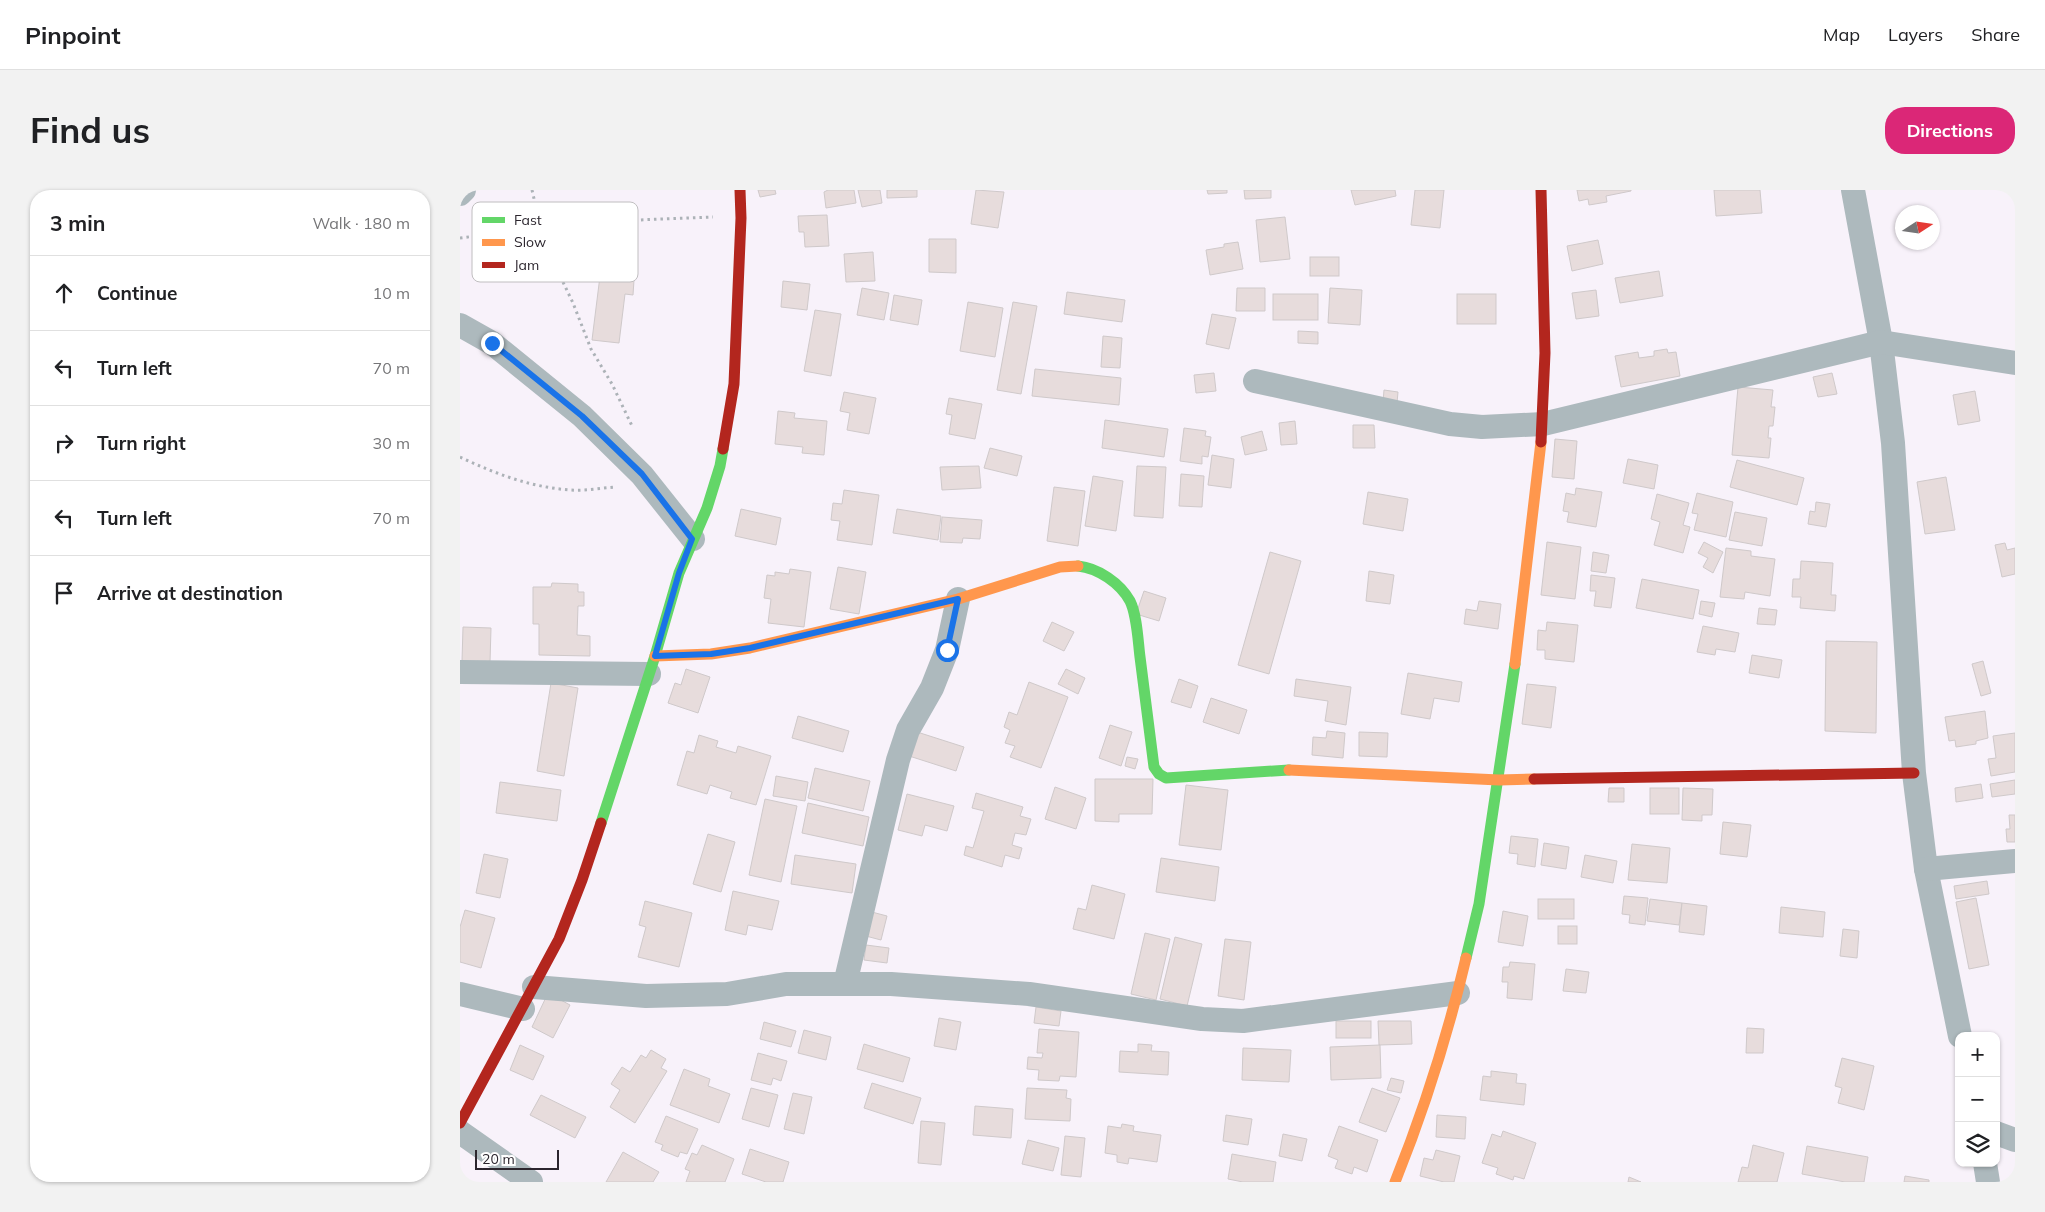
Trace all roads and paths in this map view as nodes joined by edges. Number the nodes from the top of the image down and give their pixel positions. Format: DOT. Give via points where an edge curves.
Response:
graph roads {
  1 [pos="464,190"];
  2 [pos="740,190"];
  3 [pos="1541,190"];
  4 [pos="1853,190"];
  5 [pos="460,194"];
  6 [pos="741,218"];
  7 [pos="638,220"];
  8 [pos="563,282"];
  9 [pos="460,325"];
  10 [pos="1881,342"];
  11 [pos="2015,363"];
  12 [pos="1255,381"];
  13 [pos="1543,424"];
  14 [pos="460,457"];
  15 [pos="642,474"];
  16 [pos="692,539"];
  17 [pos="958,599"];
  18 [pos="652,665"];
  19 [pos="460,672"];
  20 [pos="1914,773"];
  21 [pos="1499,780"];
  22 [pos="2015,861"];
  23 [pos="1926,869"];
  24 [pos="845,984"];
  25 [pos="534,987"];
  26 [pos="1458,993"];
  27 [pos="460,994"];
  28 [pos="523,1009"];
  29 [pos="1959,1032"];
  30 [pos="460,1123"];
  31 [pos="460,1132"];
  32 [pos="2000,1134"];
  33 [pos="2015,1140"];
  34 [pos="1986,1167"];
  35 [pos="531,1182"];
  36 [pos="1395,1182"];
  37 [pos="1988,1182"];
  1 -- 5 [label="street"];
  2 -- 6 [label="street"];
  3 -- 13 [label="street" via="1545,353"];
  4 -- 10 [label="street"];
  6 -- 7 [label="path"];
  6 -- 16 [label="street" via="734,384 720,466 707,508"];
  8 -- 15 [label="path" via="591,349 632,426"];
  9 -- 15 [label="street" via="492,343 549,388"];
  10 -- 11 [label="street"];
  10 -- 13 [label="street"];
  10 -- 20 [label="street" via="1893,443"];
  12 -- 13 [label="street" via="1450,424 1482,427"];
  13 -- 21 [label="street"];
  14 -- 15 [label="path" via="527,484 572,490 617,487"];
  15 -- 16 [label="street"];
  16 -- 18 [label="street"];
  17 -- 18 [label="street" via="750,648"];
  17 -- 21 [label="street" via="1074,565 1102,574 1123,591 1135,616 1154,767 1166,778 1286,770"];
  17 -- 24 [label="street" via="947,650 932,688 908,730 898,760"];
  18 -- 19 [label="street"];
  18 -- 25 [label="street" via="582,880 559,939"];
  20 -- 21 [label="street"];
  20 -- 23 [label="street"];
  21 -- 26 [label="street" via="1479,904"];
  22 -- 23 [label="street"];
  23 -- 29 [label="street"];
  24 -- 25 [label="street" via="786,984 727,994 646,996"];
  24 -- 26 [label="street" via="1029,994 1202,1019 1242,1021"];
  25 -- 28 [label="street"];
  26 -- 36 [label="street" via="1414,1136"];
  27 -- 28 [label="street"];
  28 -- 30 [label="street"];
  31 -- 35 [label="street"];
  32 -- 33 [label="street"];
  34 -- 37 [label="street"];
}
